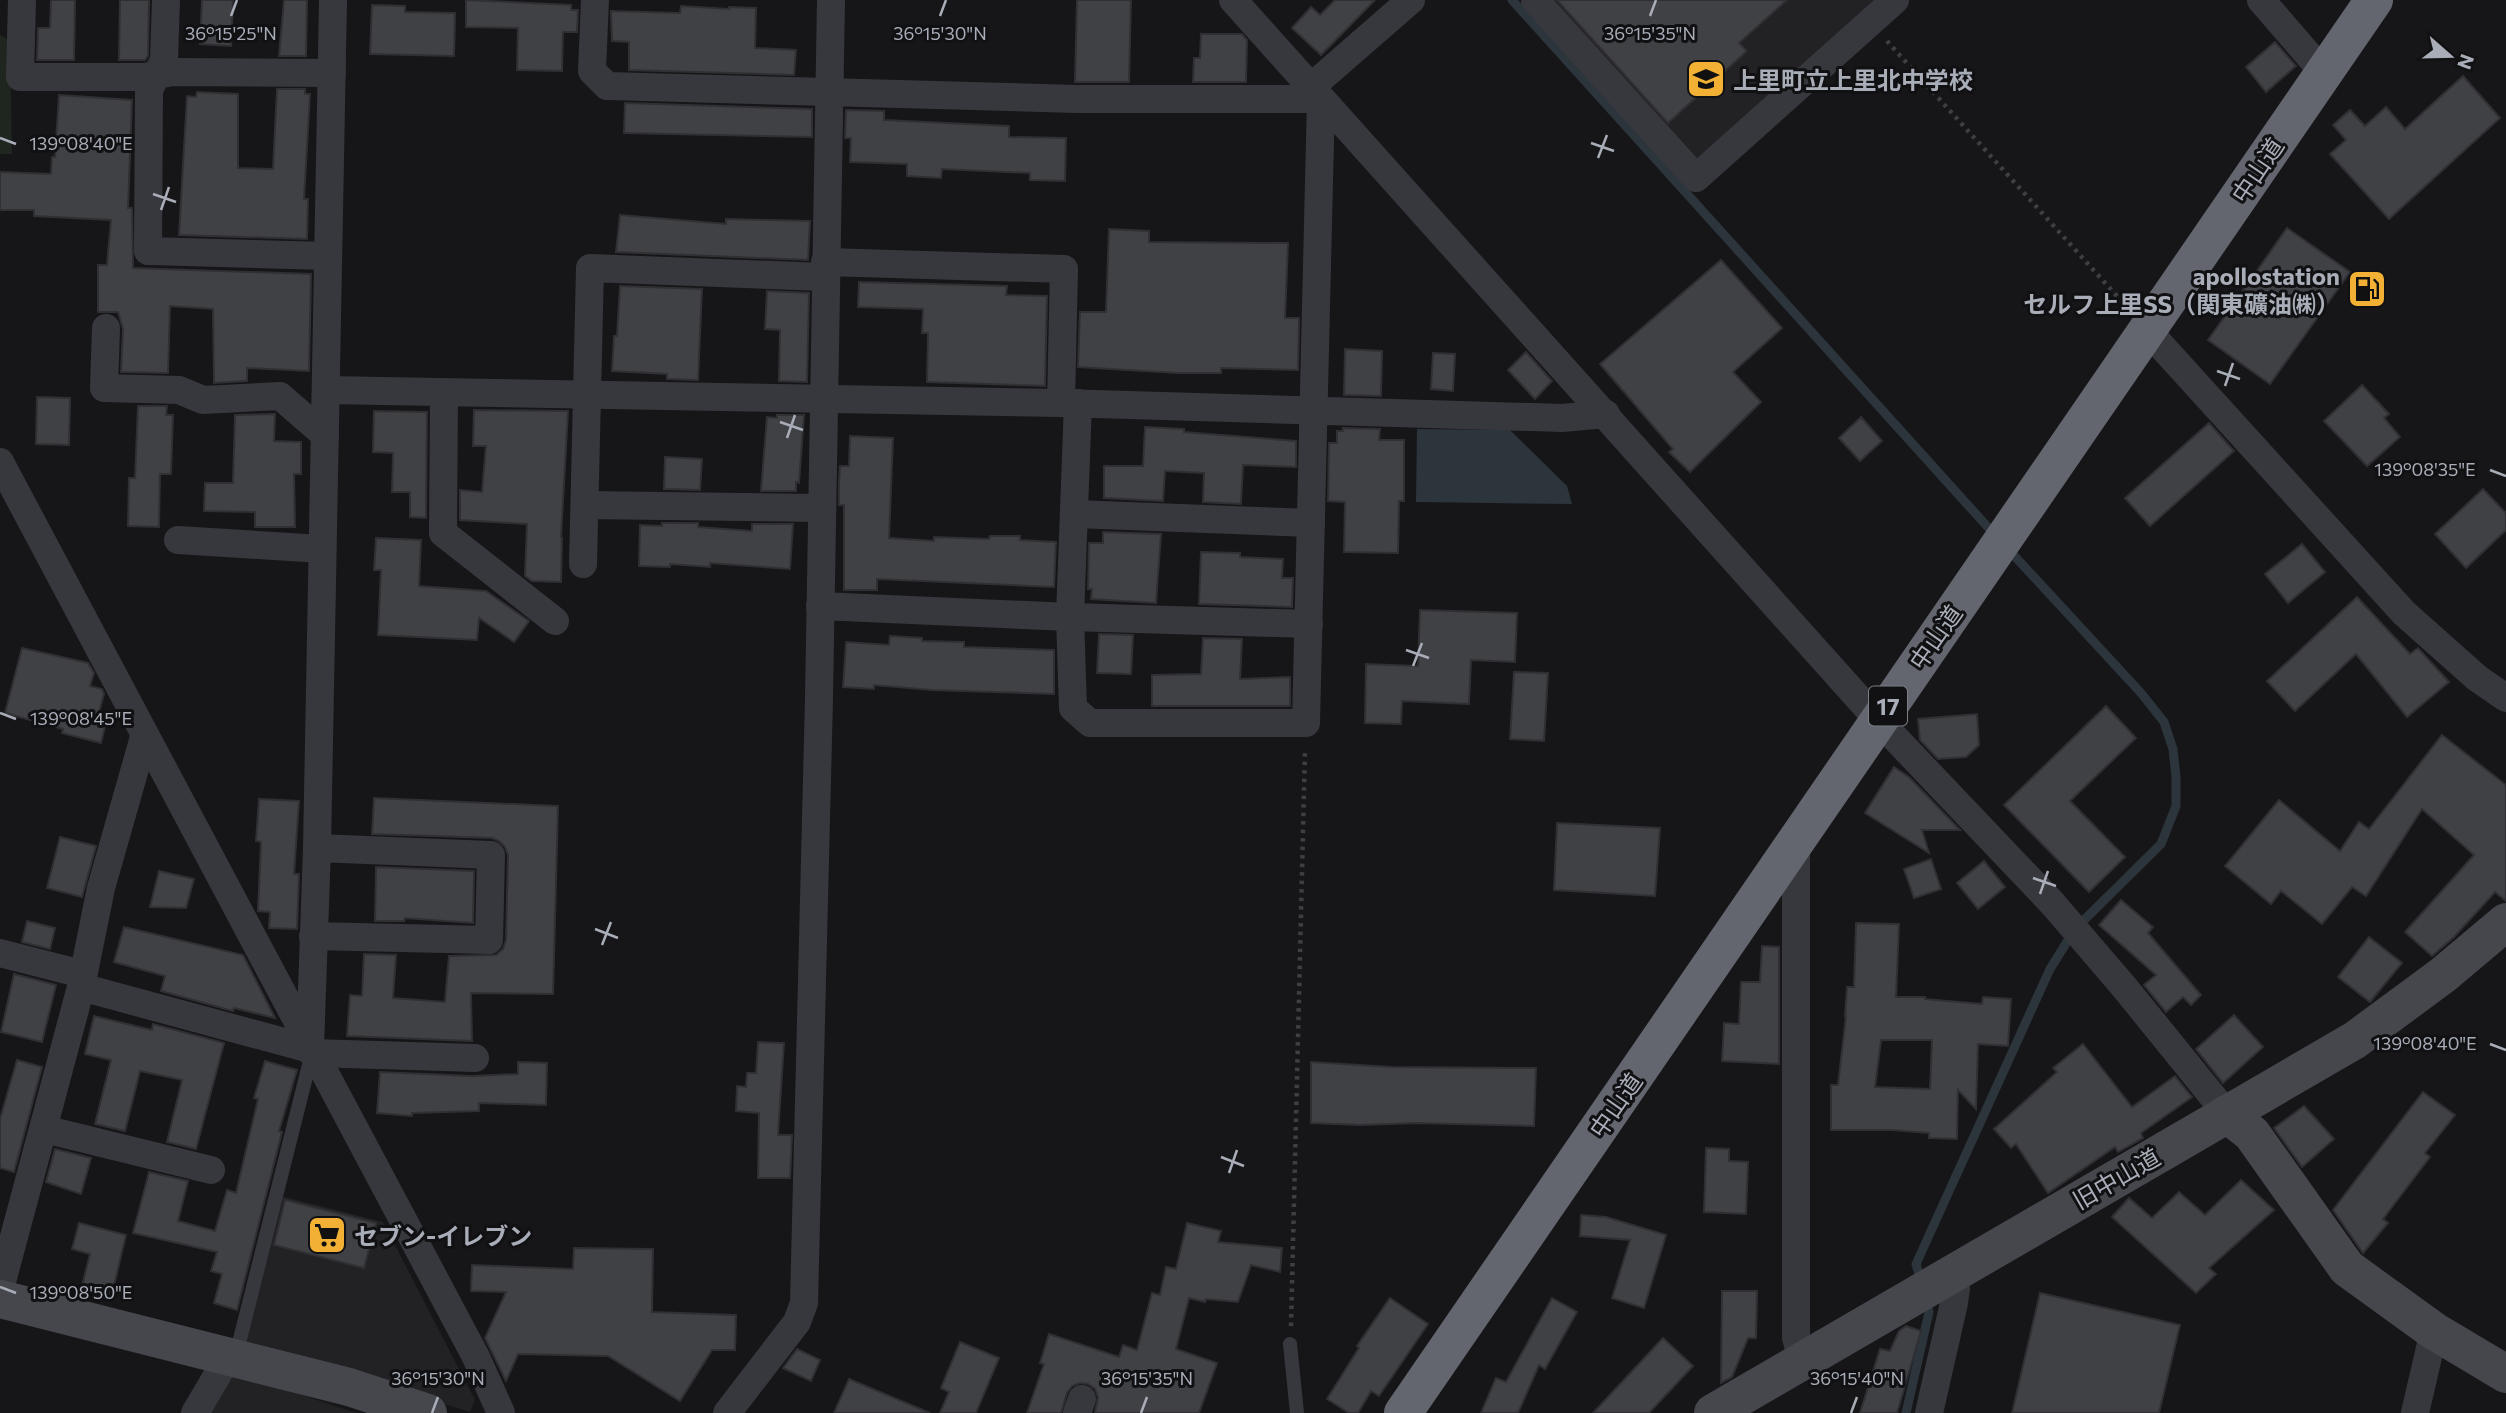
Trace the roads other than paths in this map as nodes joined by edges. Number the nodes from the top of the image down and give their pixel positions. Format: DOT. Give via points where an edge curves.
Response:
graph roads {
  1 [pos="166,0"];
  2 [pos="333,0"];
  3 [pos="595,0"];
  4 [pos="831,0"];
  5 [pos="1233,0"];
  6 [pos="1411,0"];
  7 [pos="1535,0"];
  8 [pos="1895,0"];
  9 [pos="2262,0"];
  10 [pos="2374,0"];
  11 [pos="14,17"];
  12 [pos="331,73"];
  13 [pos="2324,73"];
  14 [pos="157,74"];
  15 [pos="829,93"];
  16 [pos="1316,93"];
  17 [pos="327,256"];
  18 [pos="824,270"];
  19 [pos="106,328"];
  20 [pos="2147,330"];
  21 [pos="326,390"];
  22 [pos="444,392"];
  23 [pos="586,394"];
  24 [pos="823,399"];
  25 [pos="1069,403"];
  26 [pos="1314,410"];
  27 [pos="1606,414"];
  28 [pos="325,435"];
  29 [pos="0,462"];
  30 [pos="585,505"];
  31 [pos="821,508"];
  32 [pos="1075,514"];
  33 [pos="1311,523"];
  34 [pos="178,540"];
  35 [pos="322,549"];
  36 [pos="583,564"];
  37 [pos="820,606"];
  38 [pos="1070,617"];
  39 [pos="555,621"];
  40 [pos="1309,624"];
  41 [pos="2506,698"];
  42 [pos="1878,720"];
  43 [pos="144,737"];
  44 [pos="1796,842"];
  45 [pos="317,848"];
  46 [pos="2506,922"];
  47 [pos="313,936"];
  48 [pos="0,953"];
  49 [pos="81,980"];
  50 [pos="311,1051"];
  51 [pos="475,1058"];
  52 [pos="2227,1114"];
  53 [pos="44,1129"];
  54 [pos="211,1170"];
  55 [pos="1932,1285"];
  56 [pos="0,1289"];
  57 [pos="0,1298"];
  58 [pos="2434,1331"];
  59 [pos="1290,1344"];
  60 [pos="228,1357"];
  61 [pos="1802,1360"];
  62 [pos="2506,1374"];
  63 [pos="195,1413"];
  64 [pos="428,1413"];
  65 [pos="501,1413"];
  66 [pos="727,1413"];
  67 [pos="1297,1413"];
  68 [pos="1403,1413"];
  69 [pos="1713,1413"];
  70 [pos="1929,1413"];
  71 [pos="2415,1413"];
  1 -- 14 [label="street" via="164,60"];
  2 -- 12 [label="street"];
  3 -- 15 [label="street" via="592,71 607,86"];
  4 -- 15 [label="street"];
  5 -- 16 [label="street"];
  6 -- 16 [label="street"];
  7 -- 8 [label="street" via="1696,178"];
  9 -- 13 [label="street"];
  10 -- 13 [label="highway, 中山道 / 17"];
  11 -- 14 [label="street" via="20,77"];
  12 -- 14 [label="street"];
  12 -- 17 [label="street"];
  13 -- 20 [label="highway, 中山道 / 17"];
  14 -- 17 [label="street" via="149,90 148,251"];
  15 -- 16 [label="street" via="1077,99"];
  15 -- 18 [label="street"];
  16 -- 26 [label="street"];
  16 -- 27 [label="street"];
  17 -- 21 [label="street"];
  18 -- 23 [label="street" via="590,268"];
  18 -- 24 [label="street"];
  18 -- 25 [label="street" via="1064,269"];
  19 -- 28 [label="street" via="104,388 179,390 202,400 280,396"];
  20 -- 41 [label="street" via="2404,613"];
  20 -- 42 [label="highway, 中山道 / 17"];
  21 -- 22 [label="street"];
  21 -- 28 [label="street"];
  22 -- 23 [label="street"];
  22 -- 39 [label="street" via="443,533"];
  23 -- 24 [label="street"];
  23 -- 30 [label="street"];
  24 -- 25 [label="street"];
  24 -- 31 [label="street"];
  25 -- 26 [label="street"];
  25 -- 32 [label="street"];
  26 -- 27 [label="street" via="1562,418"];
  26 -- 33 [label="street"];
  27 -- 42 [label="street"];
  28 -- 35 [label="street"];
  29 -- 43 [label="street"];
  30 -- 31 [label="street"];
  30 -- 36 [label="street"];
  31 -- 37 [label="street"];
  32 -- 33 [label="street"];
  32 -- 38 [label="street"];
  33 -- 40 [label="street"];
  34 -- 35 [label="street"];
  35 -- 45 [label="street"];
  37 -- 38 [label="street"];
  37 -- 66 [label="street" via="804,1303 797,1322"];
  38 -- 40 [label="street"];
  38 -- 40 [label="street" via="1073,708 1090,723 1306,723"];
  42 -- 44 [label="highway, 中山道 / 17"];
  42 -- 52 [label="street" via="2053,904"];
  43 -- 49 [label="street" via="101,888"];
  43 -- 50 [label="street"];
  44 -- 61 [label="street" via="1796,1338"];
  44 -- 68 [label="highway, 中山道 / 17"];
  45 -- 47 [label="street"];
  45 -- 47 [label="street" via="491,855 489,940"];
  46 -- 52 [label="main road, 旧中山道" via="2355,1040"];
  47 -- 50 [label="street"];
  48 -- 49 [label="street"];
  49 -- 50 [label="street"];
  49 -- 53 [label="street"];
  50 -- 51 [label="street"];
  50 -- 60 [label="lane" via="239,1343"];
  50 -- 65 [label="street" via="476,1357"];
  52 -- 55 [label="main road, 旧中山道"];
  52 -- 58 [label="main road" via="2252,1134 2347,1268"];
  53 -- 54 [label="street"];
  53 -- 56 [label="street"];
  55 -- 61 [label="main road, 旧中山道"];
  55 -- 70 [label="street" via="1956,1288"];
  57 -- 60 [label="main road"];
  58 -- 62 [label="main road"];
  58 -- 71 [label="street"];
  59 -- 67 [label="lane"];
  60 -- 63 [label="street"];
  60 -- 64 [label="main road" via="349,1387"];
  61 -- 69 [label="main road, 旧中山道"];
}
